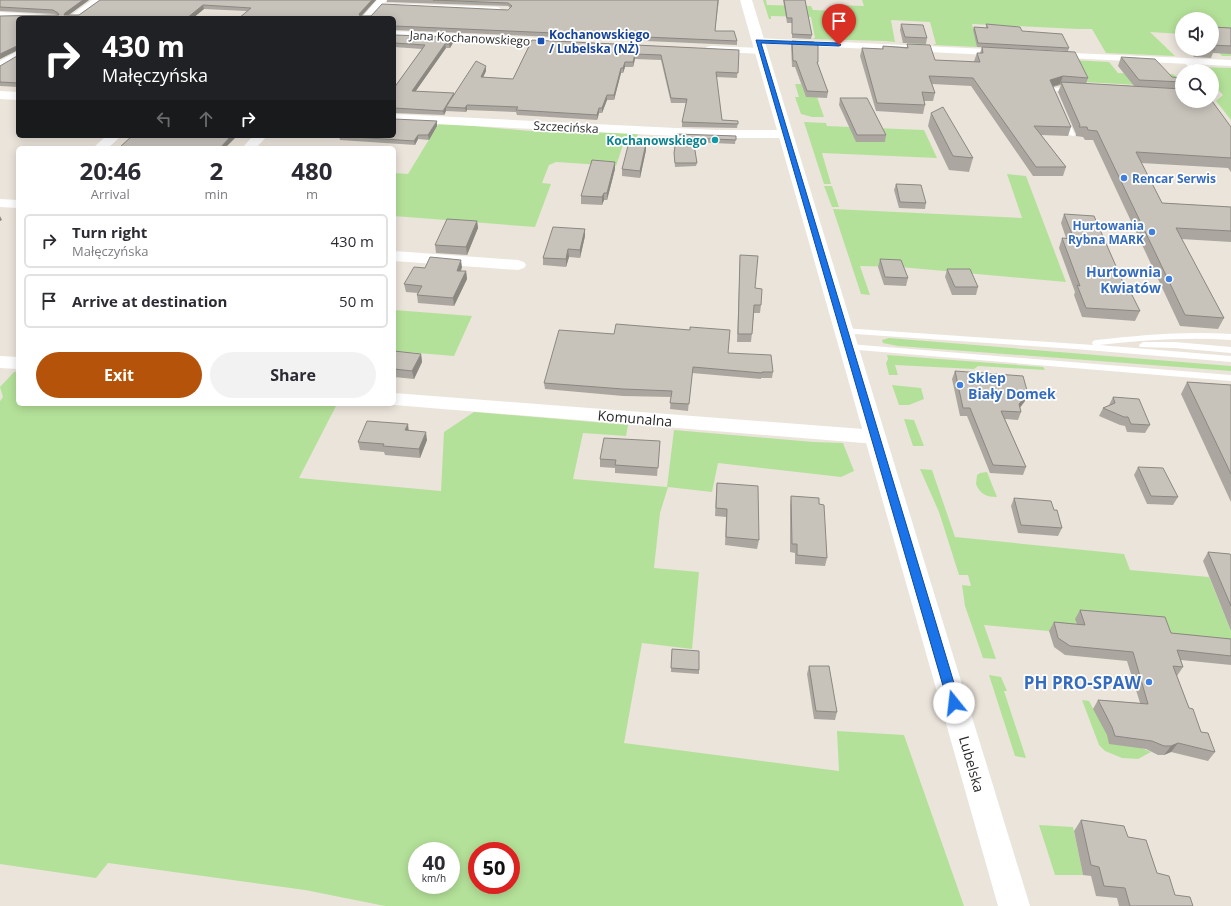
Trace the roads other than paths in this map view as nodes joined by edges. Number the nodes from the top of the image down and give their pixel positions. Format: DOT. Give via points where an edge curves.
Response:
graph roads {
  1 [pos="99,0"];
  2 [pos="746,0"];
  3 [pos="381,2"];
  4 [pos="500,10"];
  5 [pos="0,15"];
  6 [pos="18,16"];
  7 [pos="75,16"];
  8 [pos="368,16"];
  9 [pos="396,34"];
  10 [pos="573,43"];
  11 [pos="759,46"];
  12 [pos="698,49"];
  13 [pos="1018,53"];
  14 [pos="1041,54"];
  15 [pos="16,55"];
  16 [pos="1186,61"];
  17 [pos="1231,63"];
  18 [pos="1189,64"];
  19 [pos="0,66"];
  20 [pos="1082,89"];
  21 [pos="0,95"];
  22 [pos="16,96"];
  23 [pos="1057,103"];
  24 [pos="1060,110"];
  25 [pos="396,118"];
  26 [pos="786,134"];
  27 [pos="1072,135"];
  28 [pos="112,138"];
  29 [pos="258,138"];
  30 [pos="102,146"];
  31 [pos="251,146"];
  32 [pos="0,203"];
  33 [pos="16,204"];
  34 [pos="396,256"];
  35 [pos="518,265"];
  36 [pos="1231,337"];
  37 [pos="846,339"];
  38 [pos="1075,346"];
  39 [pos="1231,350"];
  40 [pos="1231,359"];
  41 [pos="0,362"];
  42 [pos="16,363"];
  43 [pos="1231,378"];
  44 [pos="396,399"];
  45 [pos="876,437"];
  46 [pos="1014,906"];
  1 -- 7 [label="street"];
  2 -- 11 [label="main road, Lubelska"];
  3 -- 4 [label="lane"];
  3 -- 8 [label="street"];
  5 -- 6 [label="street"];
  9 -- 10 [label="street, Jana Kochanowskiego"];
  11 -- 12 [label="street"];
  11 -- 13 [label="street"];
  11 -- 26 [label="main road, Lubelska"];
  14 -- 16 [label="street"];
  15 -- 19 [label="street"];
  16 -- 17 [label="street"];
  16 -- 18 [label="lane"];
  20 -- 23 [label="lane" via="1052,89"];
  21 -- 22 [label="street"];
  24 -- 27 [label="lane"];
  25 -- 26 [label="street, Szczecińska" via="716,134"];
  26 -- 37 [label="main road, Lubelska"];
  28 -- 30 [label="street"];
  29 -- 31 [label="street"];
  32 -- 33 [label="street"];
  34 -- 35 [label="street"];
  36 -- 38 [label="lane" via="1170,335"];
  37 -- 38 [label="lane"];
  37 -- 43 [label="lane"];
  37 -- 45 [label="main road, Lubelska"];
  38 -- 39 [label="lane" via="1174,345"];
  38 -- 40 [label="lane"];
  41 -- 42 [label="street"];
  44 -- 45 [label="street, Komunalna"];
  45 -- 46 [label="main road, Lubelska"];
}
